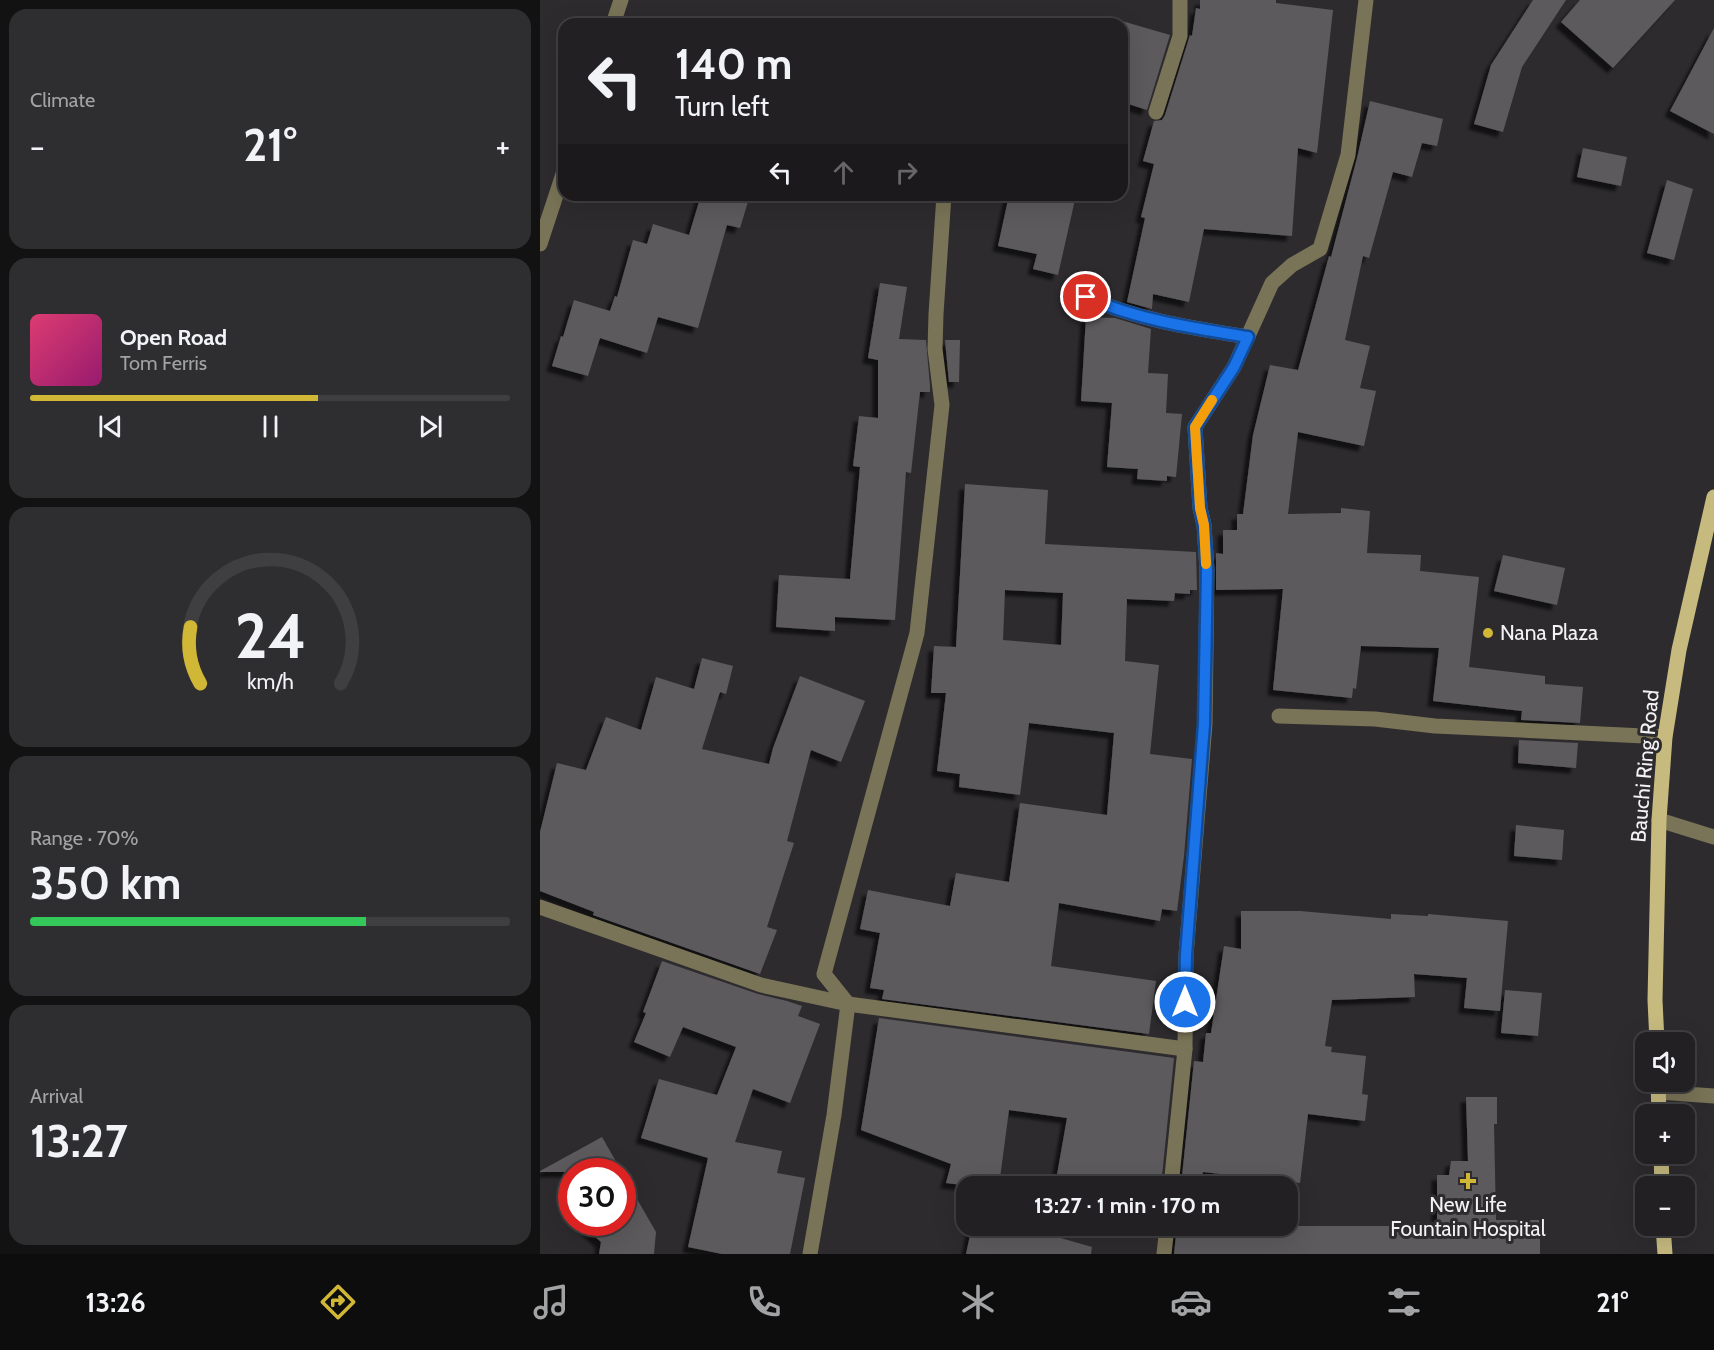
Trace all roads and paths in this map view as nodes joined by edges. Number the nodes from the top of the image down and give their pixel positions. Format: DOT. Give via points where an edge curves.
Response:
graph roads {
  1 [pos="621,0"];
  2 [pos="1180,0"];
  3 [pos="1366,0"];
  4 [pos="615,18"];
  5 [pos="1156,112"];
  6 [pos="558,189"];
  7 [pos="944,201"];
  8 [pos="540,244"];
  9 [pos="1086,297"];
  10 [pos="1248,337"];
  11 [pos="1714,497"];
  12 [pos="1709,534"];
  13 [pos="1279,716"];
  14 [pos="1665,736"];
  15 [pos="1659,820"];
  16 [pos="1714,837"];
  17 [pos="540,907"];
  18 [pos="848,1004"];
  19 [pos="1657,1032"];
  20 [pos="1185,1049"];
  21 [pos="1689,1092"];
  22 [pos="1714,1096"];
  23 [pos="1172,1176"];
  24 [pos="1166,1236"];
  25 [pos="1664,1236"];
  26 [pos="810,1254"];
  27 [pos="1164,1254"];
  28 [pos="1665,1254"];
  1 -- 4 [label="street"];
  2 -- 5 [label="street" via="1180,36"];
  3 -- 10 [label="street" via="1348,155 1320,249 1292,265 1272,283"];
  6 -- 8 [label="street"];
  7 -- 18 [label="street" via="935,349 942,405 917,633 824,974"];
  9 -- 10 [label="street" via="1166,323"];
  10 -- 20 [label="street" via="1234,367 1195,427 1207,570 1204,724 1186,955"];
  11 -- 12 [label="main road, Bauchi Ring Road"];
  12 -- 14 [label="main road, Bauchi Ring Road" via="1679,650"];
  13 -- 14 [label="street"];
  14 -- 15 [label="main road, Bauchi Ring Road"];
  15 -- 16 [label="street"];
  15 -- 19 [label="main road, Bauchi Ring Road"];
  17 -- 18 [label="street" via="761,985"];
  18 -- 20 [label="street"];
  18 -- 26 [label="street"];
  20 -- 23 [label="street"];
  21 -- 22 [label="street"];
  24 -- 27 [label="street"];
  25 -- 28 [label="main road"];
}
